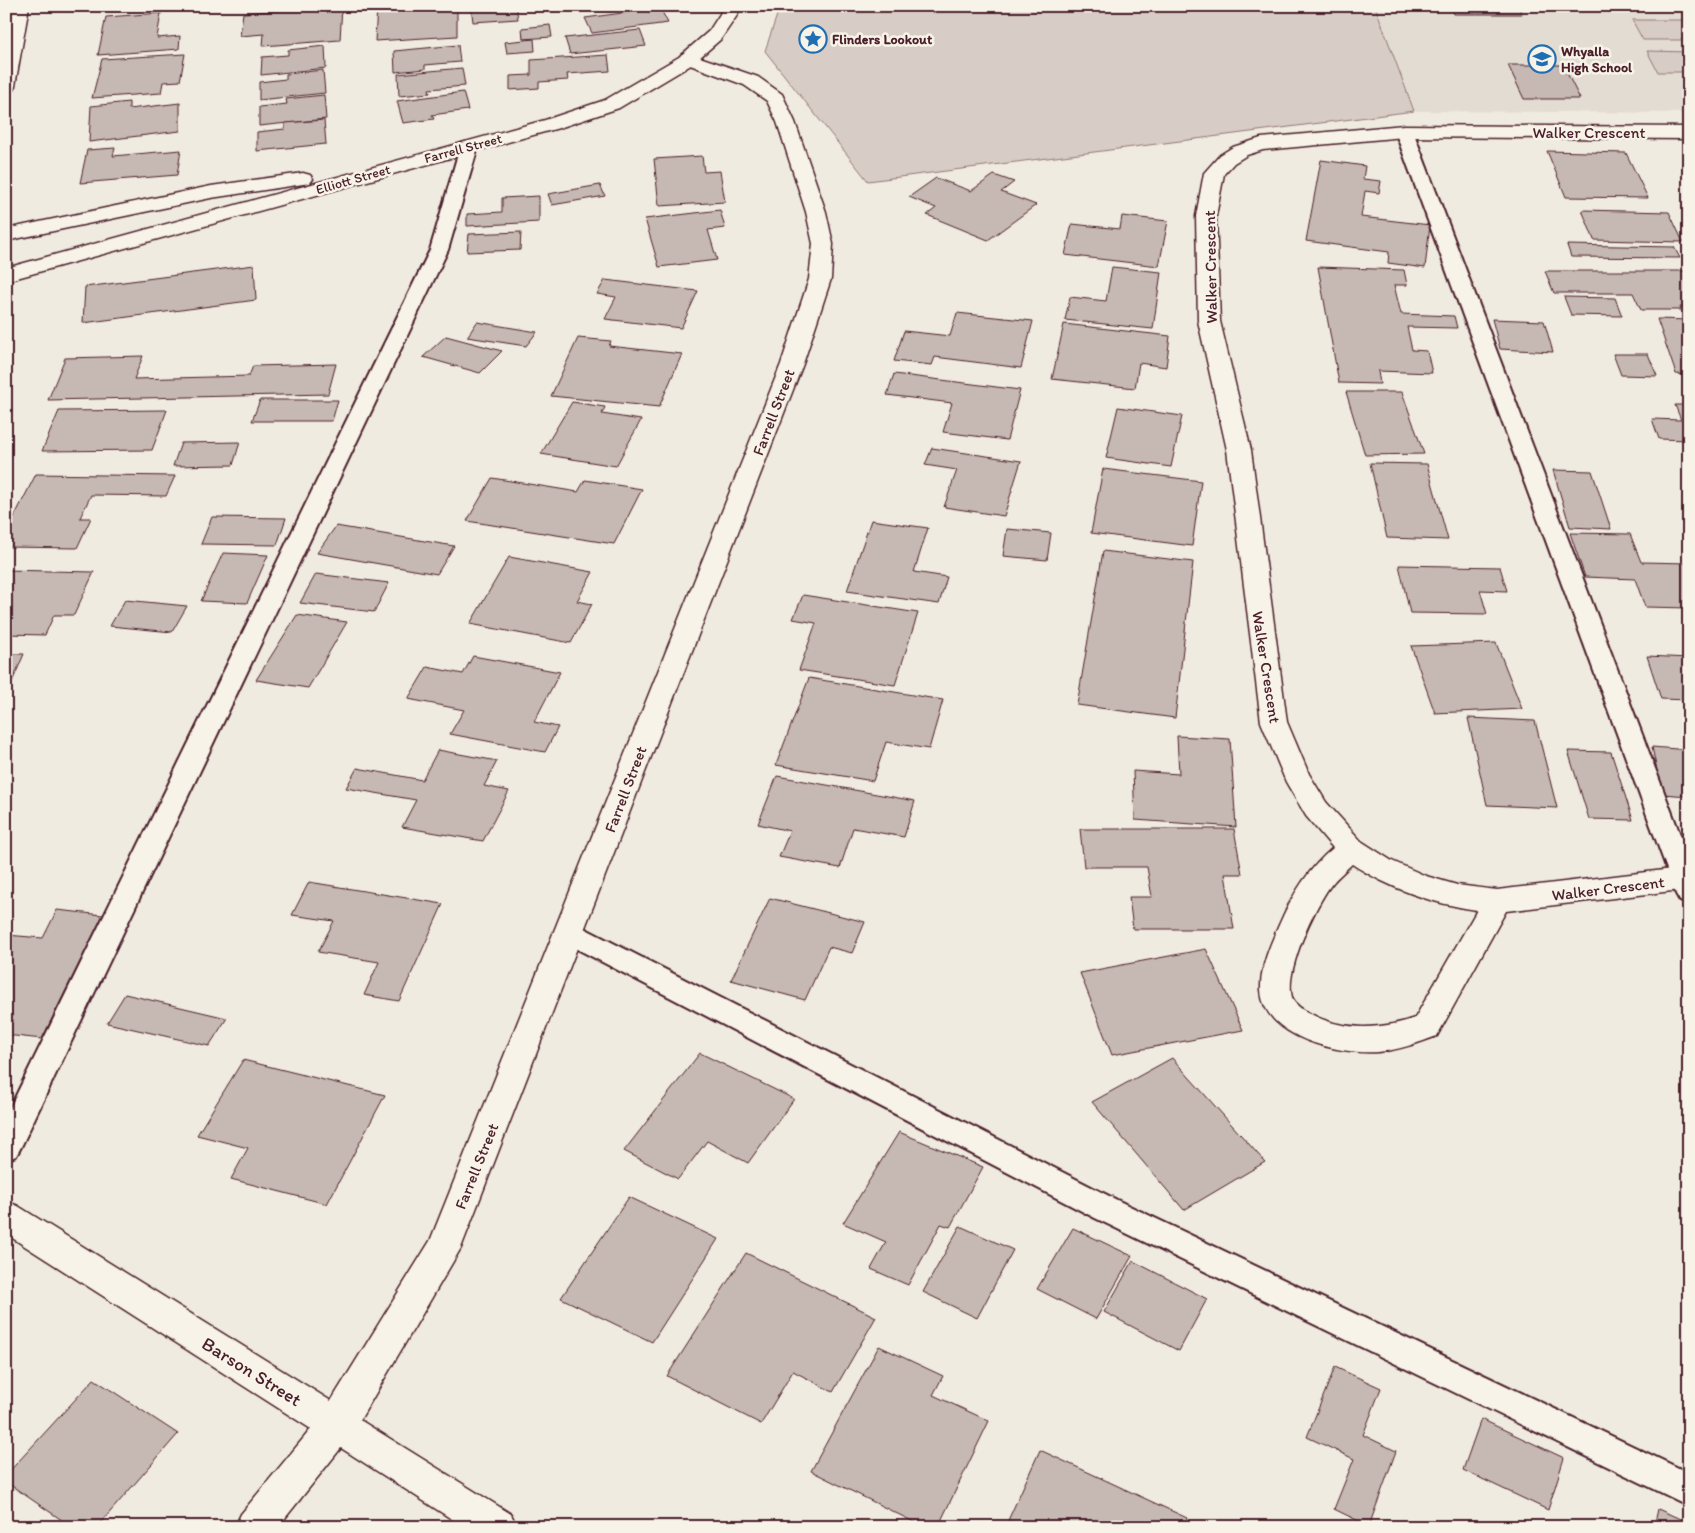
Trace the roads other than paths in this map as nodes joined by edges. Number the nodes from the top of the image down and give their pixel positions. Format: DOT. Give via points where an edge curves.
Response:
graph roads {
  1 [pos="10,6"];
  2 [pos="20,6"];
  3 [pos="731,6"];
  4 [pos="6,7"];
  5 [pos="688,58"];
  6 [pos="6,86"];
  7 [pos="1404,131"];
  8 [pos="1689,133"];
  9 [pos="469,147"];
  10 [pos="401,166"];
  11 [pos="6,235"];
  12 [pos="6,275"];
  13 [pos="1351,849"];
  14 [pos="1687,884"];
  15 [pos="1497,901"];
  16 [pos="568,932"];
  17 [pos="6,1147"];
  18 [pos="6,1216"];
  19 [pos="337,1425"];
  20 [pos="1689,1490"];
  21 [pos="254,1527"];
  22 [pos="498,1527"];
  1 -- 4 [label="street"];
  2 -- 6 [label="street"];
  3 -- 5 [label="street, Farrell Street" via="716,35"];
  5 -- 9 [label="street, Farrell Street" via="612,104"];
  5 -- 16 [label="street, Farrell Street" via="751,81 775,98 816,212 822,244 820,278 792,364"];
  7 -- 8 [label="street, Walker Crescent"];
  7 -- 13 [label="street, Walker Crescent" via="1261,144 1240,151 1214,173 1206,216 1209,321 1239,450 1274,722 1296,774 1316,809"];
  7 -- 14 [label="lane"];
  9 -- 10 [label="street, Farrell Street"];
  9 -- 17 [label="lane" via="439,250"];
  10 -- 11 [label="street, Elliott Street" via="211,192"];
  10 -- 12 [label="street, Elliott Street"];
  13 -- 15 [label="street, Walker Crescent" via="1382,869 1417,884 1457,896"];
  13 -- 15 [label="street" via="1320,878 1287,940 1280,962 1276,988 1279,1004 1290,1017 1311,1029 1358,1039 1387,1040 1426,1026"];
  14 -- 15 [label="street, Walker Crescent"];
  16 -- 19 [label="street, Farrell Street" via="444,1248"];
  16 -- 20 [label="lane" via="1106,1209"];
  18 -- 19 [label="street, Barson Street"];
  19 -- 21 [label="street, Farrell Street"];
  19 -- 22 [label="street, Barson Street"];
}
